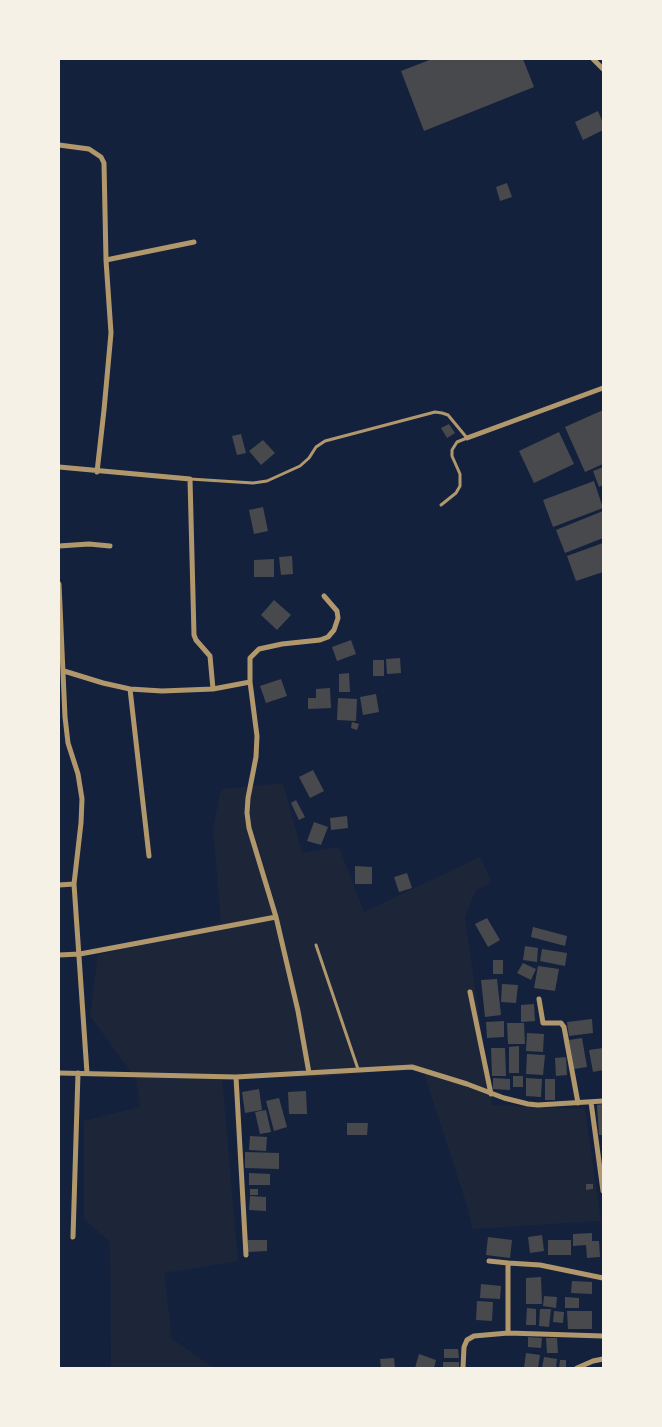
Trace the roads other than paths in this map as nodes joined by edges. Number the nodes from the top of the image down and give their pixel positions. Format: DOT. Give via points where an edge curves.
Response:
graph roads {
  1 [pos="593,59"];
  2 [pos="603,69"];
  3 [pos="59,145"];
  4 [pos="194,242"];
  5 [pos="106,260"];
  6 [pos="603,388"];
  7 [pos="467,438"];
  8 [pos="59,468"];
  9 [pos="96,472"];
  10 [pos="190,479"];
  11 [pos="441,505"];
  12 [pos="59,546"];
  13 [pos="110,546"];
  14 [pos="59,584"];
  15 [pos="324,596"];
  16 [pos="60,598"];
  17 [pos="64,672"];
  18 [pos="250,682"];
  19 [pos="130,689"];
  20 [pos="213,689"];
  21 [pos="149,856"];
  22 [pos="74,884"];
  23 [pos="59,885"];
  24 [pos="276,917"];
  25 [pos="316,945"];
  26 [pos="80,954"];
  27 [pos="59,955"];
  28 [pos="470,992"];
  29 [pos="539,999"];
  30 [pos="358,1069"];
  31 [pos="59,1073"];
  32 [pos="78,1073"];
  33 [pos="87,1073"];
  34 [pos="309,1073"];
  35 [pos="236,1077"];
  36 [pos="491,1094"];
  37 [pos="603,1100"];
  38 [pos="591,1102"];
  39 [pos="578,1103"];
  40 [pos="603,1191"];
  41 [pos="73,1236"];
  42 [pos="246,1255"];
  43 [pos="489,1261"];
  44 [pos="508,1263"];
  45 [pos="603,1278"];
  46 [pos="508,1333"];
  47 [pos="603,1336"];
  48 [pos="603,1359"];
  49 [pos="463,1368"];
  50 [pos="577,1368"];
  1 -- 2 [label="street"];
  3 -- 5 [label="street" via="86,148 102,159"];
  4 -- 5 [label="street"];
  5 -- 9 [label="street" via="110,333"];
  6 -- 7 [label="street"];
  7 -- 10 [label="lane" via="448,415 434,412 325,441 300,466 267,482"];
  7 -- 11 [label="lane" via="457,442 452,450 460,474 460,486"];
  8 -- 9 [label="street"];
  9 -- 10 [label="street"];
  10 -- 20 [label="street" via="194,635 210,656"];
  12 -- 13 [label="street"];
  14 -- 16 [label="street"];
  15 -- 18 [label="street" via="337,611 334,630 320,640 259,649 250,658"];
  16 -- 17 [label="street"];
  17 -- 19 [label="street"];
  17 -- 22 [label="street" via="67,734 82,799"];
  18 -- 20 [label="street"];
  18 -- 24 [label="street" via="257,736 247,813 256,855"];
  19 -- 20 [label="street"];
  19 -- 21 [label="street"];
  22 -- 23 [label="street"];
  22 -- 26 [label="street"];
  24 -- 26 [label="street"];
  24 -- 34 [label="street"];
  25 -- 30 [label="lane"];
  26 -- 27 [label="street"];
  26 -- 33 [label="street"];
  28 -- 36 [label="street"];
  29 -- 39 [label="street" via="543,1023 561,1023 564,1027"];
  30 -- 34 [label="street"];
  30 -- 36 [label="street" via="412,1067"];
  31 -- 32 [label="street"];
  32 -- 33 [label="street"];
  32 -- 41 [label="street"];
  33 -- 35 [label="street"];
  34 -- 35 [label="street"];
  35 -- 42 [label="street"];
  36 -- 39 [label="street" via="538,1105"];
  37 -- 38 [label="street"];
  38 -- 39 [label="street"];
  38 -- 40 [label="street"];
  43 -- 44 [label="street"];
  44 -- 45 [label="street" via="540,1264"];
  44 -- 46 [label="street"];
  46 -- 47 [label="street"];
  46 -- 49 [label="street" via="474,1336 467,1340"];
  48 -- 50 [label="street"];
}
